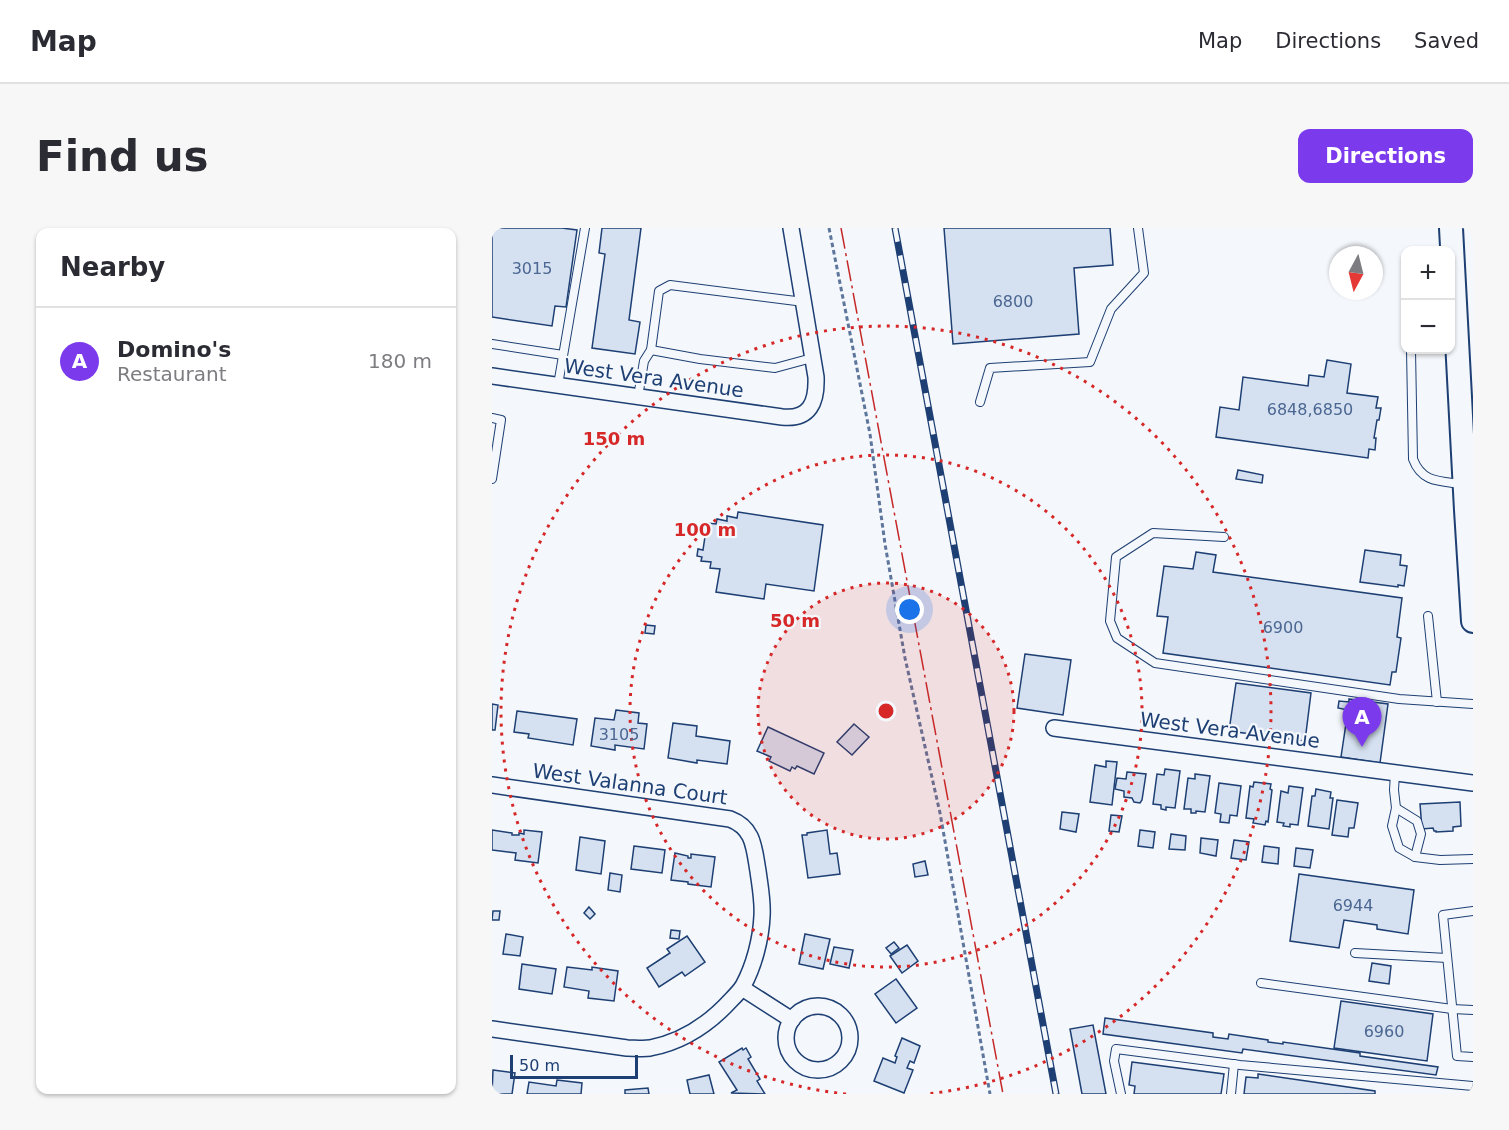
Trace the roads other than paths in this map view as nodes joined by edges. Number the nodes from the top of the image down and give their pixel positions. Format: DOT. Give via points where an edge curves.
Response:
graph roads {
  1 [pos="585,228"];
  2 [pos="791,228"];
  3 [pos="1138,228"];
  4 [pos="1451,228"];
  5 [pos="1453,300"];
  6 [pos="804,302"];
  7 [pos="492,344"];
  8 [pos="1455,348"];
  9 [pos="651,350"];
  10 [pos="1411,354"];
  11 [pos="563,355"];
  12 [pos="812,358"];
  13 [pos="492,376"];
  14 [pos="558,385"];
  15 [pos="638,397"];
  16 [pos="980,402"];
  17 [pos="492,418"];
  18 [pos="492,479"];
  19 [pos="1464,485"];
  20 [pos="1469,511"];
  21 [pos="1224,537"];
  22 [pos="1428,616"];
  23 [pos="1473,621"];
  24 [pos="1437,702"];
  25 [pos="1473,704"];
  26 [pos="1054,728"];
  27 [pos="1395,772"];
  28 [pos="1473,783"];
  29 [pos="492,785"];
  30 [pos="1395,808"];
  31 [pos="1415,857"];
  32 [pos="1473,859"];
  33 [pos="1473,911"];
  34 [pos="1355,953"];
  35 [pos="1447,958"];
  36 [pos="1261,983"];
  37 [pos="742,988"];
  38 [pos="1452,1009"];
  39 [pos="1473,1010"];
  40 [pos="792,1020"];
  41 [pos="492,1029"];
  42 [pos="1473,1058"];
  43 [pos="1234,1064"];
  44 [pos="1473,1086"];
  45 [pos="1122,1094"];
  46 [pos="1231,1094"];
  1 -- 11 [label="lane"];
  2 -- 6 [label="street"];
  3 -- 16 [label="lane" via="1144,273 1111,309 1090,362 990,368"];
  4 -- 5 [label="main road"];
  6 -- 9 [label="lane" via="670,285 659,291"];
  6 -- 12 [label="street"];
  7 -- 11 [label="lane"];
  8 -- 19 [label="main road"];
  9 -- 12 [label="lane" via="775,368"];
  9 -- 15 [label="lane" via="644,361"];
  10 -- 19 [label="lane" via="1416,467 1431,479"];
  11 -- 14 [label="lane"];
  12 -- 15 [label="street, West Vera Avenue" via="816,377 813,403 808,411 789,418"];
  13 -- 14 [label="street, West Vera Avenue"];
  14 -- 15 [label="street, West Vera Avenue"];
  17 -- 18 [label="lane" via="501,420"];
  19 -- 20 [label="main road"];
  20 -- 23 [label="main road"];
  21 -- 24 [label="lane" via="1153,533 1116,557 1110,621 1117,638 1155,663"];
  22 -- 24 [label="lane"];
  24 -- 25 [label="lane"];
  26 -- 27 [label="street, West Vera Avenue"];
  27 -- 28 [label="street, West Vera Avenue"];
  27 -- 30 [label="lane"];
  29 -- 37 [label="street, West Valanna Court" via="739,822 752,840 762,902 759,938"];
  30 -- 31 [label="lane" via="1392,826 1400,848"];
  30 -- 31 [label="lane" via="1417,821 1421,834"];
  31 -- 32 [label="lane"];
  33 -- 35 [label="lane" via="1443,915"];
  34 -- 35 [label="lane"];
  35 -- 38 [label="lane"];
  36 -- 38 [label="lane"];
  37 -- 40 [label="street"];
  37 -- 41 [label="street" via="718,1014 697,1029 650,1048"];
  38 -- 39 [label="lane"];
  38 -- 42 [label="lane" via="1457,1056"];
  40 -- 40 [label="street" via="786,1040 793,1059 801,1065 821,1070 840,1062 846,1054 846,1023 830,1009 809,1008"];
  43 -- 44 [label="lane"];
  43 -- 45 [label="lane" via="1116,1049 1114,1060"];
  43 -- 46 [label="lane"];
}
